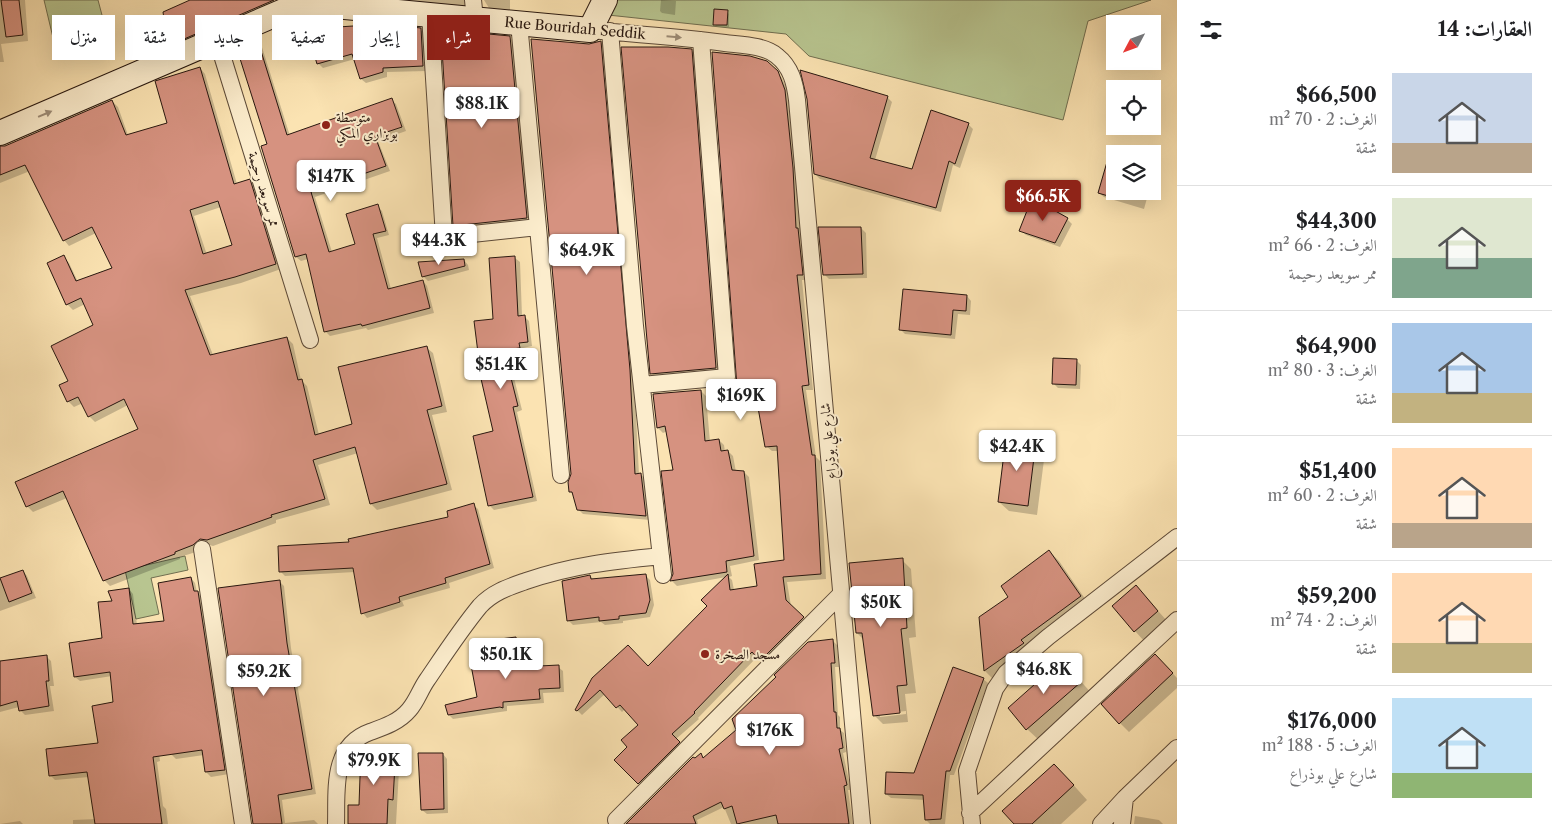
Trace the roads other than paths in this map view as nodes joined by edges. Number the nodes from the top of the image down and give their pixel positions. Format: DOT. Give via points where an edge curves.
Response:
graph roads {
  1 [pos="605,0"];
  2 [pos="287,5"];
  3 [pos="474,10"];
  4 [pos="430,15"];
  5 [pos="262,17"];
  6 [pos="519,23"];
  7 [pos="600,30"];
  8 [pos="701,40"];
  9 [pos="195,49"];
  10 [pos="223,60"];
  11 [pos="433,60"];
  12 [pos="783,61"];
  13 [pos="0,134"];
  14 [pos="538,227"];
  15 [pos="310,340"];
  16 [pos="642,385"];
  17 [pos="561,475"];
  18 [pos="1177,537"];
  19 [pos="202,549"];
  20 [pos="661,556"];
  21 [pos="663,575"];
  22 [pos="841,594"];
  23 [pos="1177,620"];
  24 [pos="1177,748"];
  25 [pos="1125,798"];
  26 [pos="971,818"];
  27 [pos="616,820"];
  28 [pos="243,824"];
  29 [pos="336,824"];
  30 [pos="862,824"];
  31 [pos="1101,824"];
  32 [pos="1122,824"];
  1 -- 7 [label="main road"];
  2 -- 4 [label="main road, Rue Bouridah Seddik" via="302,3"];
  2 -- 5 [label="main road, Rue Bouridah Seddik"];
  3 -- 4 [label="main road, Rue Bouridah Seddik"];
  3 -- 6 [label="main road, Rue Bouridah Seddik"];
  6 -- 7 [label="main road, Rue Bouridah Seddik"];
  6 -- 14 [label="street"];
  7 -- 8 [label="street, Rue Bouridah Seddik, one-way"];
  7 -- 16 [label="street"];
  8 -- 12 [label="street, Rue Bouridah Seddik" via="762,49"];
  8 -- 16 [label="street" via="728,377"];
  13 -- 9 [label="main road, Rue Bouridah Seddik, one-way"];
  10 -- 15 [label="street, ممر سويعد رحيمة"];
  11 -- 14 [label="street" via="444,237"];
  12 -- 22 [label="street, شارع علي بوذراع" via="793,77 798,100"];
  14 -- 17 [label="street"];
  16 -- 20 [label="street"];
  18 -- 26 [label="street" via="1048,637 1001,679 967,771"];
  19 -- 28 [label="street"];
  20 -- 21 [label="street"];
  20 -- 29 [label="street" via="552,572 499,590 490,597 425,682 409,710 389,725 358,737 346,750 339,768"];
  22 -- 27 [label="street"];
  22 -- 30 [label="street, شارع علي بوذراع"];
  23 -- 26 [label="street"];
  24 -- 25 [label="street"];
  25 -- 31 [label="street"];
  25 -- 32 [label="street"];
}
